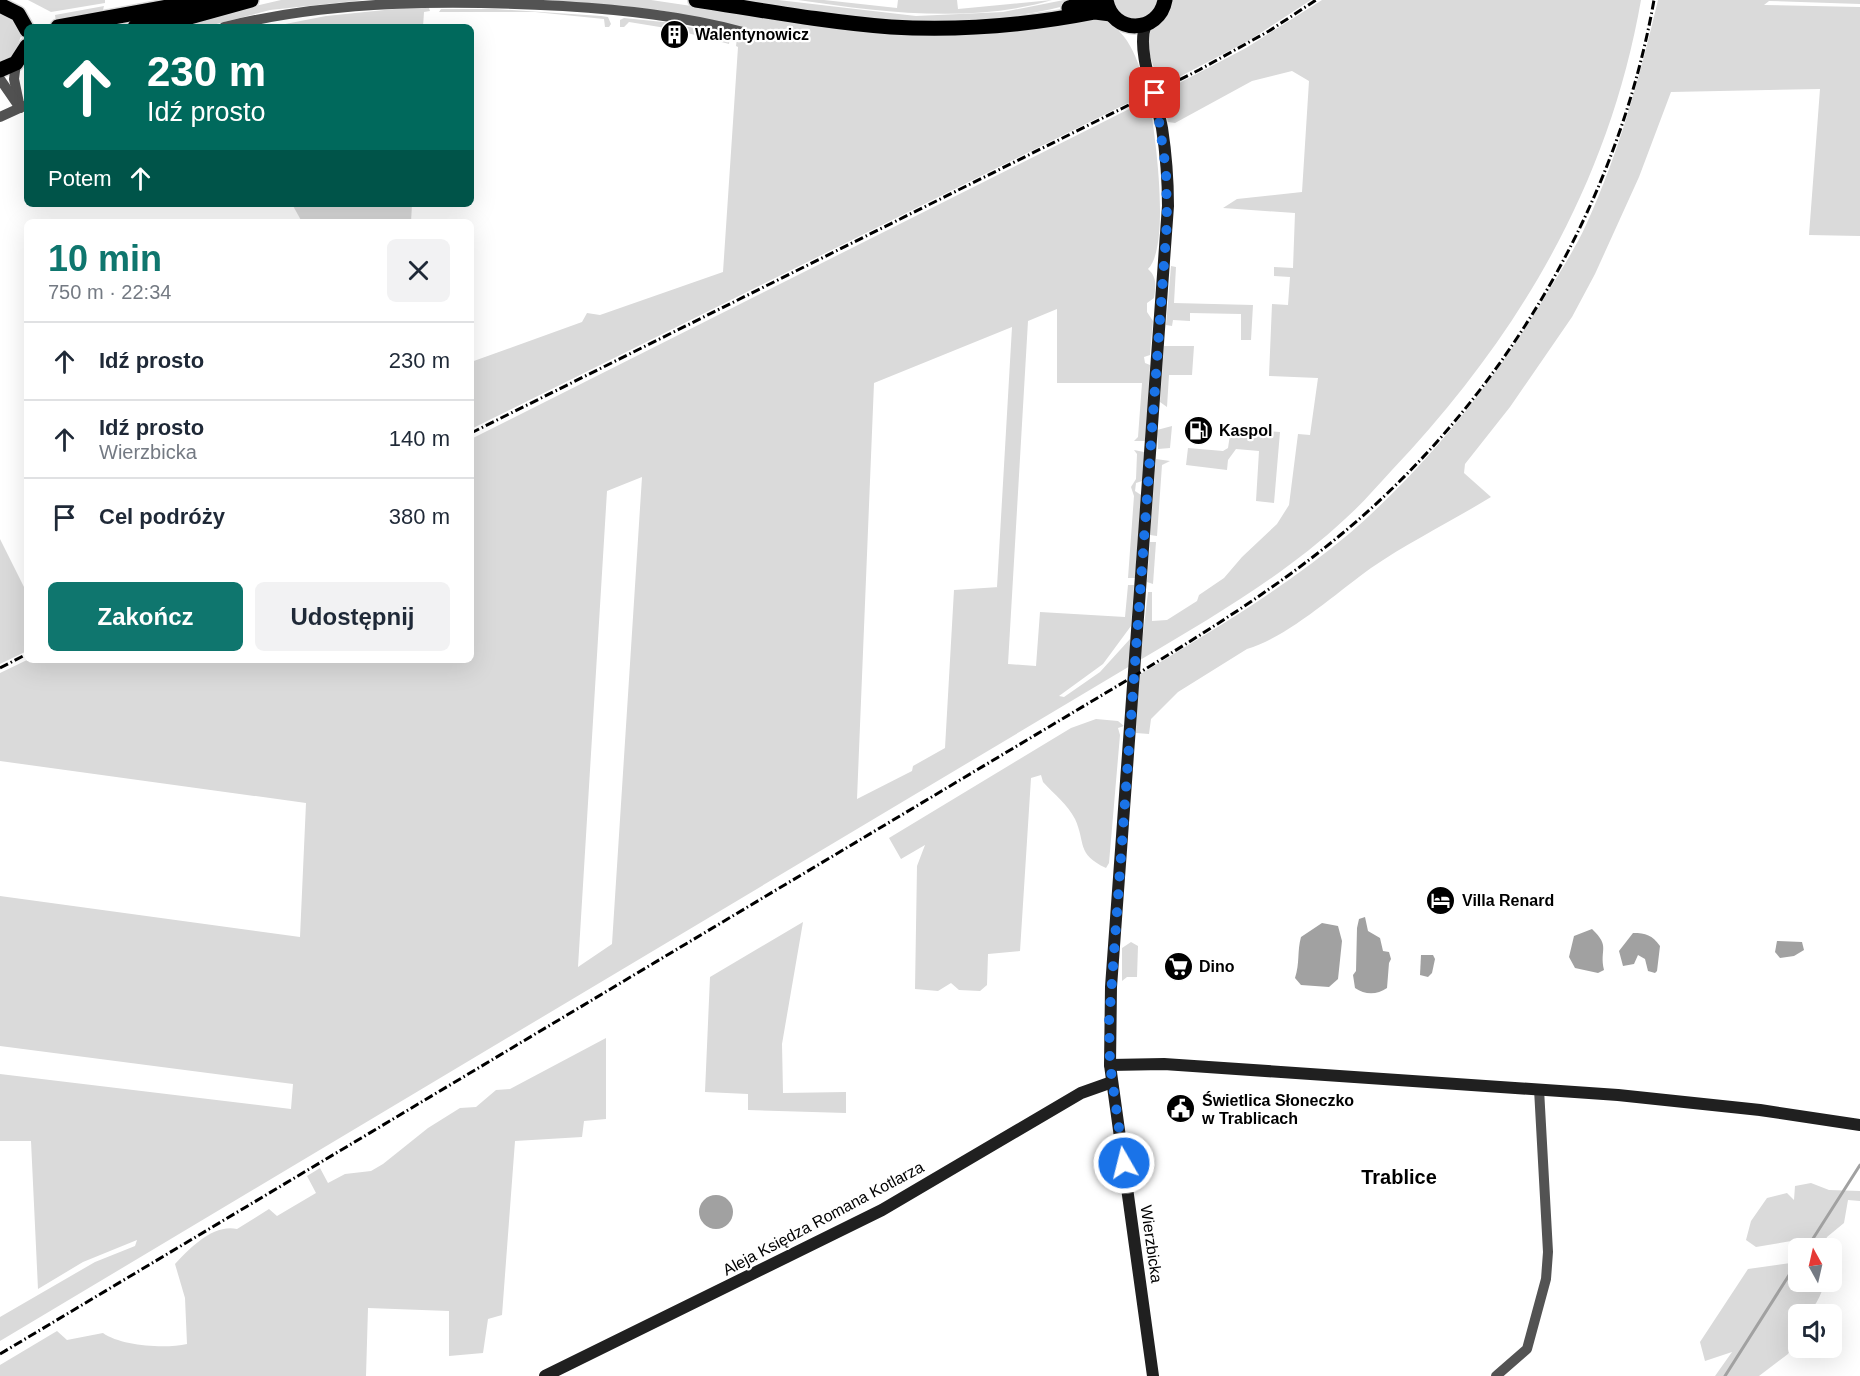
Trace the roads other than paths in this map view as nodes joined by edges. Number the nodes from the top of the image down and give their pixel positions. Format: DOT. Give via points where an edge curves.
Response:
graph roads {
  1 [pos="232,0"];
  2 [pos="251,0"];
  3 [pos="696,0"];
  4 [pos="1095,0"];
  5 [pos="1165,0"];
  6 [pos="0,5"];
  7 [pos="1109,7"];
  8 [pos="21,18"];
  9 [pos="1018,22"];
  10 [pos="74,24"];
  11 [pos="152,24"];
  12 [pos="235,24"];
  13 [pos="1125,25"];
  14 [pos="1146,25"];
  15 [pos="743,32"];
  16 [pos="23,56"];
  17 [pos="1145,61"];
  18 [pos="0,70"];
  19 [pos="0,79"];
  20 [pos="24,106"];
  21 [pos="0,117"];
  22 [pos="1110,1065"];
  23 [pos="1112,1082"];
  24 [pos="1539,1089"];
  25 [pos="1860,1125"];
  26 [pos="545,1376"];
  27 [pos="1153,1376"];
  28 [pos="1496,1376"];
  1 -- 10 [label="main road" via="184,4"];
  2 -- 11 [label="main road"];
  3 -- 9 [label="main road" via="893,27"];
  4 -- 9 [label="main road"];
  5 -- 14 [label="main road" via="1160,14"];
  6 -- 8 [label="main road"];
  7 -- 9 [label="main road"];
  7 -- 13 [label="main road"];
  12 -- 15 [label="street" via="312,9 401,1 478,1 665,15"];
  13 -- 14 [label="main road"];
  13 -- 17 [label="main road"];
  14 -- 17 [label="main road" via="1142,36"];
  16 -- 18 [label="main road"];
  16 -- 20 [label="street" via="14,79"];
  17 -- 22 [label="main road, Wierzbicka" via="1160,119 1168,194 1111,987"];
  19 -- 20 [label="street"];
  20 -- 21 [label="street"];
  22 -- 23 [label="main road, Wierzbicka"];
  22 -- 24 [label="main road" via="1164,1064"];
  23 -- 26 [label="main road, Aleja Księdza Romana Kotlarza" via="1089,1089 1054,1108 882,1210"];
  23 -- 27 [label="main road, Wierzbicka"];
  24 -- 25 [label="main road" via="1748,1109"];
  24 -- 28 [label="street" via="1546,1279 1527,1349"];
}
